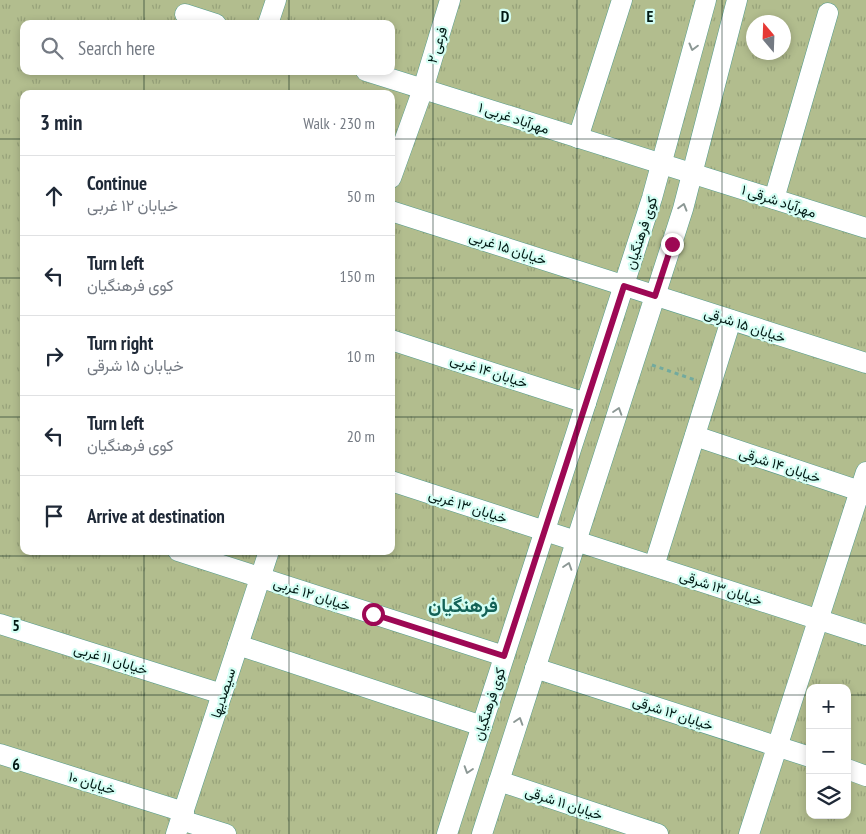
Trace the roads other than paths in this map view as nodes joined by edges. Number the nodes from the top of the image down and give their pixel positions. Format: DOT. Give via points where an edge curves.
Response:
graph roads {
  1 [pos="276,0"];
  2 [pos="450,0"];
  3 [pos="622,0"];
  4 [pos="706,0"];
  5 [pos="738,0"];
  6 [pos="828,13"];
  7 [pos="185,14"];
  8 [pos="204,20"];
  9 [pos="269,20"];
  10 [pos="379,75"];
  11 [pos="423,89"];
  12 [pos="578,138"];
  13 [pos="662,165"];
  14 [pos="395,167"];
  15 [pos="692,173"];
  16 [pos="774,199"];
  17 [pos="395,212"];
  18 [pos="866,228"];
  19 [pos="624,286"];
  20 [pos="655,296"];
  21 [pos="731,320"];
  22 [pos="395,341"];
  23 [pos="866,363"];
  24 [pos="586,403"];
  25 [pos="695,436"];
  26 [pos="866,472"];
  27 [pos="395,482"];
  28 [pos="863,492"];
  29 [pos="545,531"];
  30 [pos="576,541"];
  31 [pos="190,555"];
  32 [pos="268,555"];
  33 [pos="654,566"];
  34 [pos="260,578"];
  35 [pos="818,620"];
  36 [pos="0,624"];
  37 [pos="866,635"];
  38 [pos="238,645"];
  39 [pos="504,656"];
  40 [pos="535,668"];
  41 [pos="222,694"];
  42 [pos="482,726"];
  43 [pos="777,747"];
  44 [pos="0,754"];
  45 [pos="806,756"];
  46 [pos="851,771"];
  47 [pos="866,776"];
  48 [pos="499,782"];
  49 [pos="180,822"];
  50 [pos="226,834"];
  51 [pos="447,834"];
  52 [pos="482,834"];
  53 [pos="658,834"];
  54 [pos="749,834"];
  1 -- 9 [label="street"];
  2 -- 11 [label="street, فرعی ۲"];
  3 -- 12 [label="street"];
  4 -- 13 [label="street, کوی فرهنگیان, one-way"];
  5 -- 15 [label="street"];
  6 -- 16 [label="street"];
  7 -- 8 [label="street"];
  10 -- 11 [label="street, مهرآباد غربی ۱"];
  11 -- 12 [label="street, مهرآباد غربی ۱"];
  11 -- 14 [label="street"];
  12 -- 13 [label="street, مهرآباد غربی ۱"];
  13 -- 15 [label="street, مهرآباد شرقی ١"];
  13 -- 19 [label="street, کوی فرهنگیان"];
  15 -- 16 [label="street, مهرآباد شرقی ١"];
  20 -- 15 [label="street, one-way"];
  16 -- 18 [label="street, مهرآباد شرقی ١"];
  17 -- 19 [label="street, خیابان ۱۵ غربی"];
  19 -- 20 [label="street, خیابان ۱۵ شرقی"];
  19 -- 24 [label="street, کوی فرهنگیان"];
  20 -- 21 [label="street, خیابان ۱۵ شرقی"];
  30 -- 20 [label="street, one-way"];
  21 -- 23 [label="street, خیابان ۱۵ شرقی"];
  21 -- 25 [label="street"];
  22 -- 24 [label="street, خیابان ۱۴ غربی"];
  24 -- 29 [label="street, کوی فرهنگیان"];
  25 -- 28 [label="street, خیابان ۱۴ شرقی"];
  25 -- 33 [label="street"];
  26 -- 28 [label="street"];
  27 -- 29 [label="street, خیابان ۱۳ غربی"];
  28 -- 35 [label="street"];
  29 -- 30 [label="street, خیابان ۱۳ غربی"];
  29 -- 39 [label="street, کوی فرهنگیان"];
  30 -- 33 [label="street, خیابان ۱۳ شرقی"];
  40 -- 30 [label="street, one-way"];
  31 -- 34 [label="street, خیابان ۱۲ غربی"];
  32 -- 34 [label="street, سیصدیها"];
  33 -- 35 [label="street, خیابان ۱۳ شرقی"];
  34 -- 38 [label="street, سیصدیها"];
  34 -- 39 [label="street, خیابان ۱۲ غربی"];
  35 -- 37 [label="street, خیابان ۱۳ شرقی"];
  35 -- 43 [label="street"];
  36 -- 41 [label="street, خیابان ۱۱ غربی"];
  38 -- 41 [label="street, سیصدیها"];
  38 -- 42 [label="street"];
  39 -- 42 [label="street, کوی فرهنگیان"];
  40 -- 43 [label="street, خیابان ۱۲ شرقی"];
  48 -- 40 [label="street, one-way"];
  41 -- 49 [label="street, سیصدیها"];
  42 -- 51 [label="street, کوی فرهنگیان, one-way"];
  43 -- 45 [label="street, خیابان ۱۲ شرقی"];
  43 -- 54 [label="street"];
  44 -- 49 [label="street, خیابان ۱۰"];
  46 -- 47 [label="street"];
  48 -- 52 [label="street"];
  48 -- 53 [label="street, خیابان ۱۱ شرقی"];
  49 -- 50 [label="street, خیابان ۱۰"];
}
